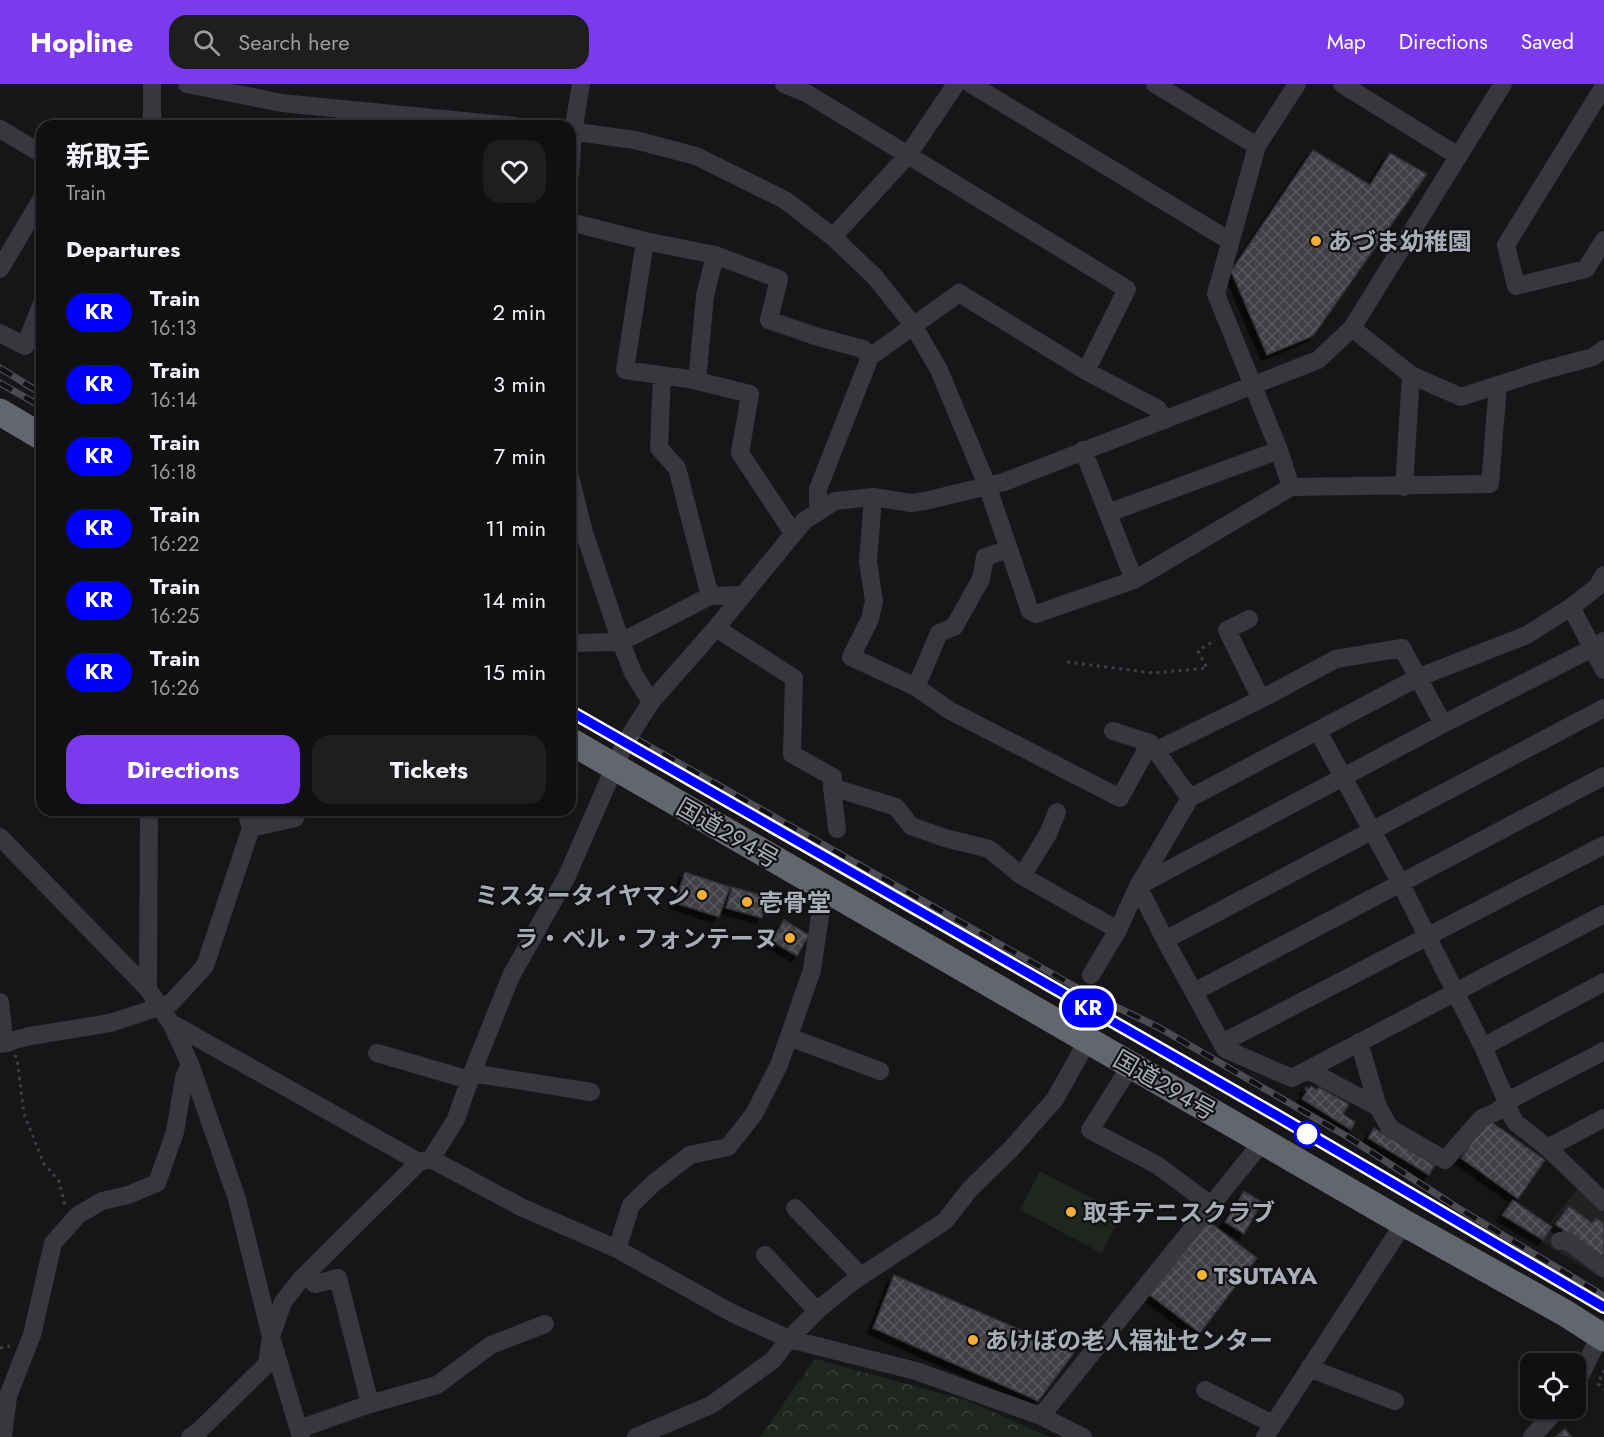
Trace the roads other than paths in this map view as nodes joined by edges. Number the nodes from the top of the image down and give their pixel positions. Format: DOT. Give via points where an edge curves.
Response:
graph roads {
  1 [pos="152,84"];
  2 [pos="187,84"];
  3 [pos="581,84"];
  4 [pos="784,84"];
  5 [pos="956,84"];
  6 [pos="971,84"];
  7 [pos="1155,84"];
  8 [pos="1297,84"];
  9 [pos="1342,84"];
  10 [pos="1503,84"];
  11 [pos="1604,86"];
  12 [pos="1367,90"];
  13 [pos="152,120"];
  14 [pos="455,120"];
  15 [pos="574,120"];
  16 [pos="0,129"];
  17 [pos="576,133"];
  18 [pos="1257,146"];
  19 [pos="36,150"];
  20 [pos="908,155"];
  21 [pos="1458,156"];
  22 [pos="36,210"];
  23 [pos="576,224"];
  24 [pos="833,237"];
  25 [pos="1230,240"];
  26 [pos="1604,240"];
  27 [pos="7,241"];
  28 [pos="645,241"];
  29 [pos="715,255"];
  30 [pos="0,268"];
  31 [pos="36,318"];
  32 [pos="913,325"];
  33 [pos="1352,327"];
  34 [pos="0,333"];
  35 [pos="870,357"];
  36 [pos="1600,357"];
  37 [pos="1086,371"];
  38 [pos="662,375"];
  39 [pos="1411,375"];
  40 [pos="698,381"];
  41 [pos="1498,385"];
  42 [pos="1253,387"];
  43 [pos="0,412"];
  44 [pos="1165,420"];
  45 [pos="36,433"];
  46 [pos="1083,450"];
  47 [pos="1279,450"];
  48 [pos="987,485"];
  49 [pos="1291,487"];
  50 [pos="1404,487"];
  51 [pos="873,497"];
  52 [pos="820,510"];
  53 [pos="1108,513"];
  54 [pos="793,533"];
  55 [pos="577,534"];
  56 [pos="1009,549"];
  57 [pos="1604,575"];
  58 [pos="1134,580"];
  59 [pos="742,595"];
  60 [pos="710,596"];
  61 [pos="1571,607"];
  62 [pos="1249,619"];
  63 [pos="716,627"];
  64 [pos="621,642"];
  65 [pos="576,643"];
  66 [pos="1598,645"];
  67 [pos="1604,669"];
  68 [pos="1417,678"];
  69 [pos="916,687"];
  70 [pos="1261,699"];
  71 [pos="651,702"];
  72 [pos="1604,708"];
  73 [pos="1443,724"];
  74 [pos="1113,731"];
  75 [pos="1318,731"];
  76 [pos="576,744"];
  77 [pos="1153,747"];
  78 [pos="613,766"];
  79 [pos="1604,776"];
  80 [pos="1344,778"];
  81 [pos="832,787"];
  82 [pos="1190,798"];
  83 [pos="1057,812"];
  84 [pos="149,816"];
  85 [pos="296,816"];
  86 [pos="248,819"];
  87 [pos="837,829"];
  88 [pos="1371,830"];
  89 [pos="0,837"];
  90 [pos="1604,845"];
  91 [pos="1022,876"];
  92 [pos="1400,882"];
  93 [pos="1138,886"];
  94 [pos="824,889"];
  95 [pos="1604,914"];
  96 [pos="1118,930"];
  97 [pos="1427,938"];
  98 [pos="1165,940"];
  99 [pos="1092,975"];
  100 [pos="1604,982"];
  101 [pos="148,990"];
  102 [pos="1455,990"];
  103 [pos="1194,992"];
  104 [pos="0,1002"];
  105 [pos="160,1008"];
  106 [pos="171,1023"];
  107 [pos="789,1036"];
  108 [pos="1088,1040"];
  109 [pos="1359,1042"];
  110 [pos="4,1043"];
  111 [pos="1222,1043"];
  112 [pos="1483,1047"];
  113 [pos="1604,1051"];
  114 [pos="377,1053"];
  115 [pos="190,1064"];
  116 [pos="1131,1065"];
  117 [pos="1308,1070"];
  118 [pos="880,1071"];
  119 [pos="471,1076"];
  120 [pos="591,1092"];
  121 [pos="1507,1103"];
  122 [pos="1378,1107"];
  123 [pos="1604,1118"];
  124 [pos="1263,1141"];
  125 [pos="1549,1149"];
  126 [pos="425,1160"];
  127 [pos="1600,1193"];
  128 [pos="1211,1205"];
  129 [pos="795,1208"];
  130 [pos="1404,1223"];
  131 [pos="1560,1241"];
  132 [pos="617,1249"];
  133 [pos="765,1255"];
  134 [pos="1604,1268"];
  135 [pos="306,1274"];
  136 [pos="861,1276"];
  137 [pos="817,1311"];
  138 [pos="545,1324"];
  139 [pos="1603,1334"];
  140 [pos="271,1337"];
  141 [pos="789,1339"];
  142 [pos="1586,1366"];
  143 [pos="1309,1368"];
  144 [pos="1205,1390"];
  145 [pos="1395,1401"];
  146 [pos="370,1404"];
  147 [pos="1041,1416"];
  148 [pos="1548,1419"];
  149 [pos="1269,1431"];
  150 [pos="300,1433"];
  151 [pos="3,1437"];
  152 [pos="190,1437"];
  153 [pos="636,1437"];
  154 [pos="1083,1437"];
  155 [pos="1532,1437"];
  1 -- 13 [label="street"];
  2 -- 14 [label="street" via="282,103"];
  3 -- 15 [label="street"];
  4 -- 20 [label="street" via="808,94"];
  5 -- 20 [label="street"];
  6 -- 25 [label="street"];
  7 -- 18 [label="street"];
  8 -- 18 [label="street"];
  9 -- 12 [label="street"];
  10 -- 21 [label="street"];
  11 -- 26 [label="street" via="1506,244 1516,286 1586,269"];
  12 -- 21 [label="street"];
  16 -- 19 [label="street"];
  17 -- 24 [label="street" via="635,140 696,156 785,200"];
  18 -- 25 [label="street"];
  20 -- 24 [label="street"];
  20 -- 37 [label="street" via="1127,289"];
  21 -- 33 [label="street"];
  22 -- 27 [label="street"];
  23 -- 28 [label="street"];
  24 -- 32 [label="street" via="875,277"];
  25 -- 42 [label="street" via="1216,294"];
  27 -- 30 [label="street"];
  28 -- 29 [label="street"];
  28 -- 38 [label="street" via="625,369"];
  29 -- 35 [label="street" via="779,279 770,320 863,348"];
  29 -- 40 [label="street" via="705,296"];
  31 -- 34 [label="street" via="25,346"];
  32 -- 35 [label="street"];
  32 -- 37 [label="street" via="959,293"];
  32 -- 48 [label="street" via="939,370"];
  33 -- 39 [label="street"];
  33 -- 42 [label="street" via="1318,360"];
  35 -- 52 [label="street" via="818,489"];
  36 -- 41 [label="street"];
  37 -- 44 [label="street" via="1158,409"];
  38 -- 40 [label="street"];
  38 -- 60 [label="street" via="659,448 677,468"];
  39 -- 41 [label="street" via="1461,397"];
  39 -- 50 [label="street"];
  40 -- 54 [label="street" via="750,394 740,453"];
  41 -- 50 [label="street" via="1490,484"];
  42 -- 44 [label="street"];
  42 -- 47 [label="street"];
  43 -- 45 [label="highway"];
  44 -- 46 [label="street"];
  46 -- 48 [label="street" via="1004,482"];
  46 -- 53 [label="street"];
  47 -- 49 [label="street"];
  47 -- 53 [label="street"];
  48 -- 51 [label="street" via="925,501"];
  48 -- 56 [label="street"];
  49 -- 50 [label="street"];
  49 -- 58 [label="street"];
  51 -- 52 [label="street" via="834,501"];
  51 -- 69 [label="street" via="868,562 874,602 851,657"];
  52 -- 54 [label="street"];
  53 -- 58 [label="street"];
  54 -- 59 [label="street"];
  55 -- 64 [label="street"];
  56 -- 58 [label="street" via="1030,611 1036,614"];
  56 -- 69 [label="street" via="985,557 981,579 954,627 939,633"];
  57 -- 61 [label="street" via="1597,587"];
  59 -- 60 [label="street"];
  59 -- 63 [label="street"];
  60 -- 64 [label="street"];
  61 -- 66 [label="street"];
  61 -- 68 [label="street" via="1527,635"];
  62 -- 70 [label="street" via="1227,630 1222,643"];
  63 -- 71 [label="street"];
  63 -- 81 [label="street" via="794,678 792,754 833,777"];
  64 -- 65 [label="street"];
  64 -- 71 [label="street" via="633,673"];
  66 -- 67 [label="street"];
  66 -- 73 [label="street"];
  68 -- 70 [label="street" via="1402,648 1336,659"];
  68 -- 73 [label="street"];
  68 -- 75 [label="street"];
  69 -- 77 [label="street" via="949,711 1120,798"];
  70 -- 77 [label="street"];
  71 -- 78 [label="street"];
  72 -- 88 [label="street"];
  73 -- 80 [label="street"];
  74 -- 77 [label="street"];
  75 -- 80 [label="street"];
  75 -- 82 [label="street"];
  76 -- 78 [label="highway, 国道294号"];
  77 -- 82 [label="street"];
  78 -- 94 [label="highway, 国道294号"];
  78 -- 119 [label="street" via="567,876 512,976"];
  79 -- 92 [label="street"];
  80 -- 88 [label="street"];
  80 -- 93 [label="street"];
  81 -- 87 [label="street"];
  81 -- 91 [label="street" via="896,807 911,826 989,849"];
  82 -- 93 [label="street"];
  83 -- 91 [label="street"];
  84 -- 101 [label="street"];
  85 -- 86 [label="street"];
  86 -- 105 [label="street" via="205,966 171,1003"];
  88 -- 92 [label="street"];
  88 -- 98 [label="street"];
  89 -- 101 [label="street"];
  90 -- 97 [label="street"];
  91 -- 96 [label="street"];
  92 -- 97 [label="street"];
  92 -- 103 [label="street"];
  93 -- 96 [label="street"];
  93 -- 98 [label="street"];
  94 -- 107 [label="street" via="812,970"];
  94 -- 108 [label="highway, 国道294号"];
  95 -- 102 [label="street"];
  96 -- 99 [label="street"];
  97 -- 102 [label="street"];
  97 -- 111 [label="street"];
  98 -- 103 [label="street"];
  100 -- 112 [label="street"];
  101 -- 105 [label="street"];
  102 -- 109 [label="street"];
  102 -- 112 [label="street"];
  103 -- 111 [label="street"];
  104 -- 110 [label="street"];
  105 -- 106 [label="street"];
  105 -- 110 [label="street" via="110,1023"];
  106 -- 115 [label="street"];
  106 -- 126 [label="street"];
  107 -- 118 [label="street"];
  107 -- 132 [label="street" via="754,1114 728,1147 690,1155 655,1182 631,1205"];
  108 -- 116 [label="highway, 国道294号"];
  108 -- 136 [label="street" via="1055,1099 945,1221"];
  109 -- 117 [label="street"];
  109 -- 122 [label="street"];
  111 -- 117 [label="street" via="1226,1049 1292,1078"];
  112 -- 121 [label="street"];
  113 -- 121 [label="street"];
  114 -- 119 [label="street"];
  115 -- 140 [label="street" via="237,1199"];
  115 -- 151 [label="street" via="184,1077 176,1132 157,1183 102,1201 78,1215 53,1243 32,1335 8,1396"];
  116 -- 124 [label="highway, 国道294号"];
  116 -- 128 [label="street" via="1090,1130 1157,1165"];
  117 -- 122 [label="street"];
  119 -- 120 [label="street"];
  119 -- 126 [label="street" via="456,1119"];
  121 -- 122 [label="street" via="1482,1118 1445,1160 1390,1128"];
  121 -- 125 [label="street" via="1516,1123"];
  123 -- 125 [label="street"];
  124 -- 128 [label="street"];
  124 -- 130 [label="highway, 国道294号"];
  125 -- 127 [label="street"];
  126 -- 132 [label="street"];
  126 -- 135 [label="street"];
  128 -- 147 [label="street"];
  129 -- 136 [label="street"];
  130 -- 139 [label="highway, 国道294号"];
  130 -- 143 [label="street"];
  131 -- 134 [label="street" via="1566,1240"];
  132 -- 141 [label="street"];
  133 -- 137 [label="street"];
  135 -- 140 [label="street" via="283,1302"];
  135 -- 146 [label="street" via="315,1284 338,1278"];
  136 -- 137 [label="street"];
  137 -- 141 [label="street"];
  138 -- 146 [label="street" via="491,1345 436,1385"];
  139 -- 142 [label="street"];
  140 -- 150 [label="street"];
  140 -- 152 [label="street" via="267,1364"];
  141 -- 147 [label="street" via="916,1371"];
  141 -- 153 [label="street" via="773,1360 711,1405"];
  143 -- 145 [label="street"];
  143 -- 149 [label="street"];
  144 -- 149 [label="street"];
  146 -- 150 [label="street"];
  147 -- 154 [label="street"];
  148 -- 155 [label="street"];
}
